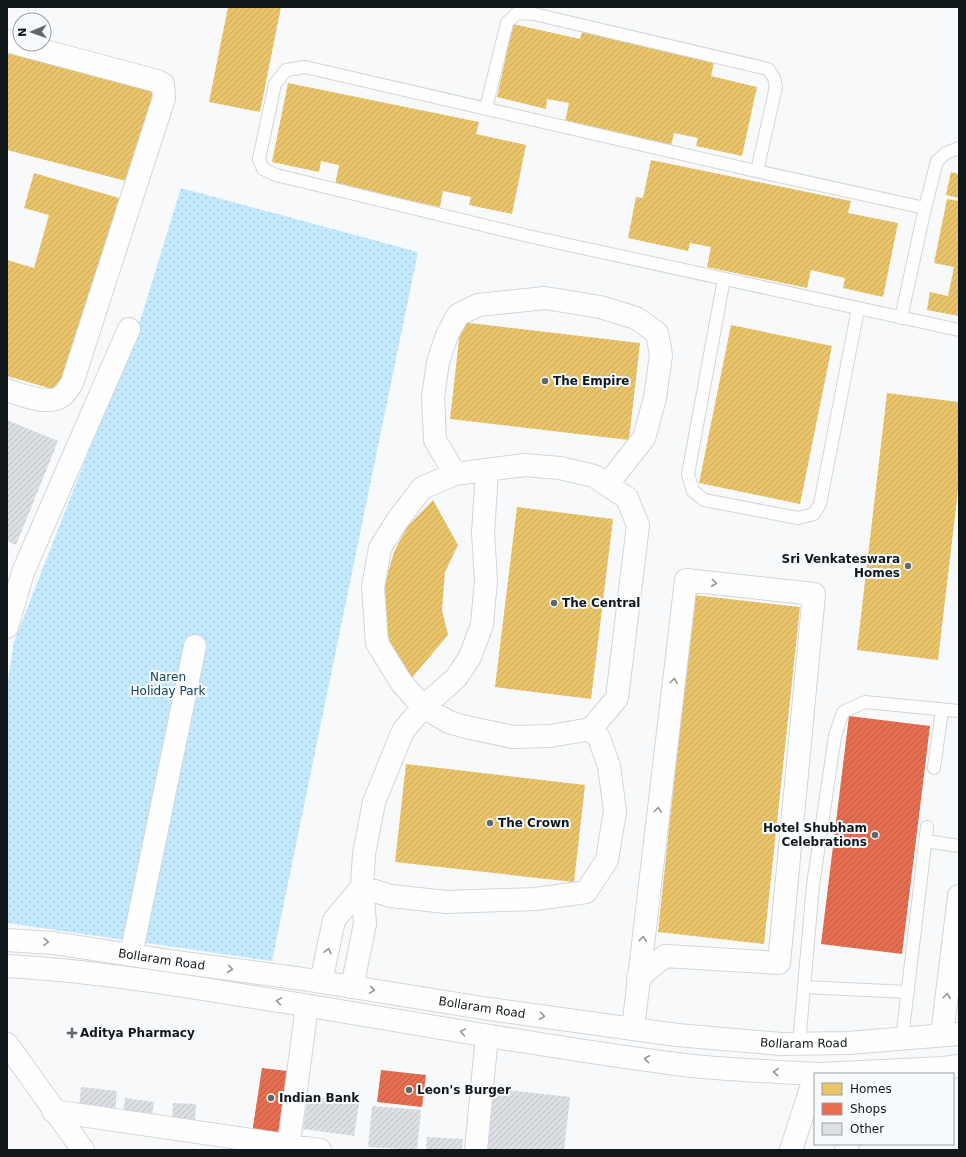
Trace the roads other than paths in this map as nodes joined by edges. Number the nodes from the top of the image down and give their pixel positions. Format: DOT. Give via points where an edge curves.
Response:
graph roads {
  1 [pos="7,41"];
  2 [pos="486,108"];
  3 [pos="959,148"];
  4 [pos="757,171"];
  5 [pos="925,208"];
  6 [pos="724,279"];
  7 [pos="858,309"];
  8 [pos="901,318"];
  9 [pos="129,329"];
  10 [pos="959,330"];
  11 [pos="7,390"];
  12 [pos="487,471"];
  13 [pos="455,474"];
  14 [pos="608,485"];
  15 [pos="7,627"];
  16 [pos="196,646"];
  17 [pos="423,707"];
  18 [pos="942,710"];
  19 [pos="959,711"];
  20 [pos="591,729"];
  21 [pos="934,768"];
  22 [pos="928,827"];
  23 [pos="926,841"];
  24 [pos="959,846"];
  25 [pos="362,887"];
  26 [pos="959,896"];
  27 [pos="7,940"];
  28 [pos="131,955"];
  29 [pos="7,966"];
  30 [pos="638,978"];
  31 [pos="321,982"];
  32 [pos="352,987"];
  33 [pos="804,987"];
  34 [pos="908,992"];
  35 [pos="307,1006"];
  36 [pos="633,1029"];
  37 [pos="951,1034"];
  38 [pos="487,1036"];
  39 [pos="902,1039"];
  40 [pos="7,1044"];
  41 [pos="799,1044"];
  42 [pos="959,1066"];
  43 [pos="869,1073"];
  44 [pos="814,1075"];
  45 [pos="814,1078"];
  46 [pos="53,1110"];
  47 [pos="288,1148"];
  48 [pos="83,1150"];
  49 [pos="320,1150"];
  50 [pos="476,1150"];
  51 [pos="791,1150"];
  1 -- 11 [label="street" via="157,81 163,84 164,98 72,383 63,396 55,400 21,395"];
  2 -- 4 [label="lane"];
  2 -- 4 [label="lane" via="507,23 517,13 534,14 768,69 776,87"];
  2 -- 6 [label="lane" via="305,67 286,70 275,84 259,159 263,169 276,175 528,236"];
  3 -- 5 [label="lane" via="946,152 937,161"];
  4 -- 5 [label="lane"];
  5 -- 8 [label="lane"];
  6 -- 7 [label="lane"];
  6 -- 7 [label="lane" via="688,474 693,491 704,500 798,518 814,514 820,504"];
  7 -- 8 [label="lane"];
  8 -- 10 [label="lane"];
  9 -- 15 [label="street" via="23,572"];
  12 -- 13 [label="street"];
  12 -- 14 [label="street" via="525,465 560,468 594,476"];
  12 -- 17 [label="street" via="483,533 486,580 482,625 470,657 456,678"];
  13 -- 14 [label="street" via="435,440 433,397 438,362 447,335 458,315 478,305 545,298 600,307 636,318 657,333 661,355 655,398 644,438"];
  13 -- 17 [label="street" via="422,488 398,521 380,548 373,587 377,643 400,682"];
  14 -- 20 [label="street" via="627,498 638,525 617,698"];
  16 -- 28 [label="street"];
  17 -- 20 [label="street" via="449,722 513,737 550,736"];
  17 -- 25 [label="street" via="403,731 374,802 364,854"];
  18 -- 19 [label="lane"];
  18 -- 21 [label="lane"];
  18 -- 33 [label="lane" via="865,702 843,712 834,736 814,877"];
  20 -- 25 [label="street" via="599,738 609,766 615,811 607,860 586,892 536,899 446,902 391,896"];
  22 -- 23 [label="lane"];
  23 -- 24 [label="lane"];
  23 -- 34 [label="lane"];
  31 -- 25 [label="street, one-way" via="334,920"];
  25 -- 32 [label="street" via="365,924"];
  37 -- 26 [label="street, one-way"];
  27 -- 28 [label="street, Bollaram Road, one-way" via="53,943"];
  28 -- 31 [label="street, Bollaram Road, one-way"];
  35 -- 29 [label="street, Bollaram Road, one-way" via="51,968"];
  30 -- 30 [label="street, one-way" via="686,580 814,594 779,963 665,956"];
  30 -- 36 [label="street"];
  31 -- 32 [label="street, Bollaram Road"];
  32 -- 36 [label="street, Bollaram Road, one-way"];
  33 -- 34 [label="lane"];
  33 -- 41 [label="lane"];
  34 -- 39 [label="lane"];
  38 -- 35 [label="street, Bollaram Road, one-way"];
  35 -- 47 [label="street"];
  36 -- 41 [label="street, Bollaram Road" via="677,1036"];
  37 -- 39 [label="street, Bollaram Road"];
  44 -- 38 [label="street, Bollaram Road, one-way" via="678,1064"];
  38 -- 50 [label="street"];
  39 -- 41 [label="street, Bollaram Road"];
  40 -- 46 [label="street"];
  42 -- 43 [label="street"];
  45 -- 51 [label="street"];
  46 -- 47 [label="street"];
  46 -- 48 [label="street"];
  47 -- 49 [label="street"];
}
